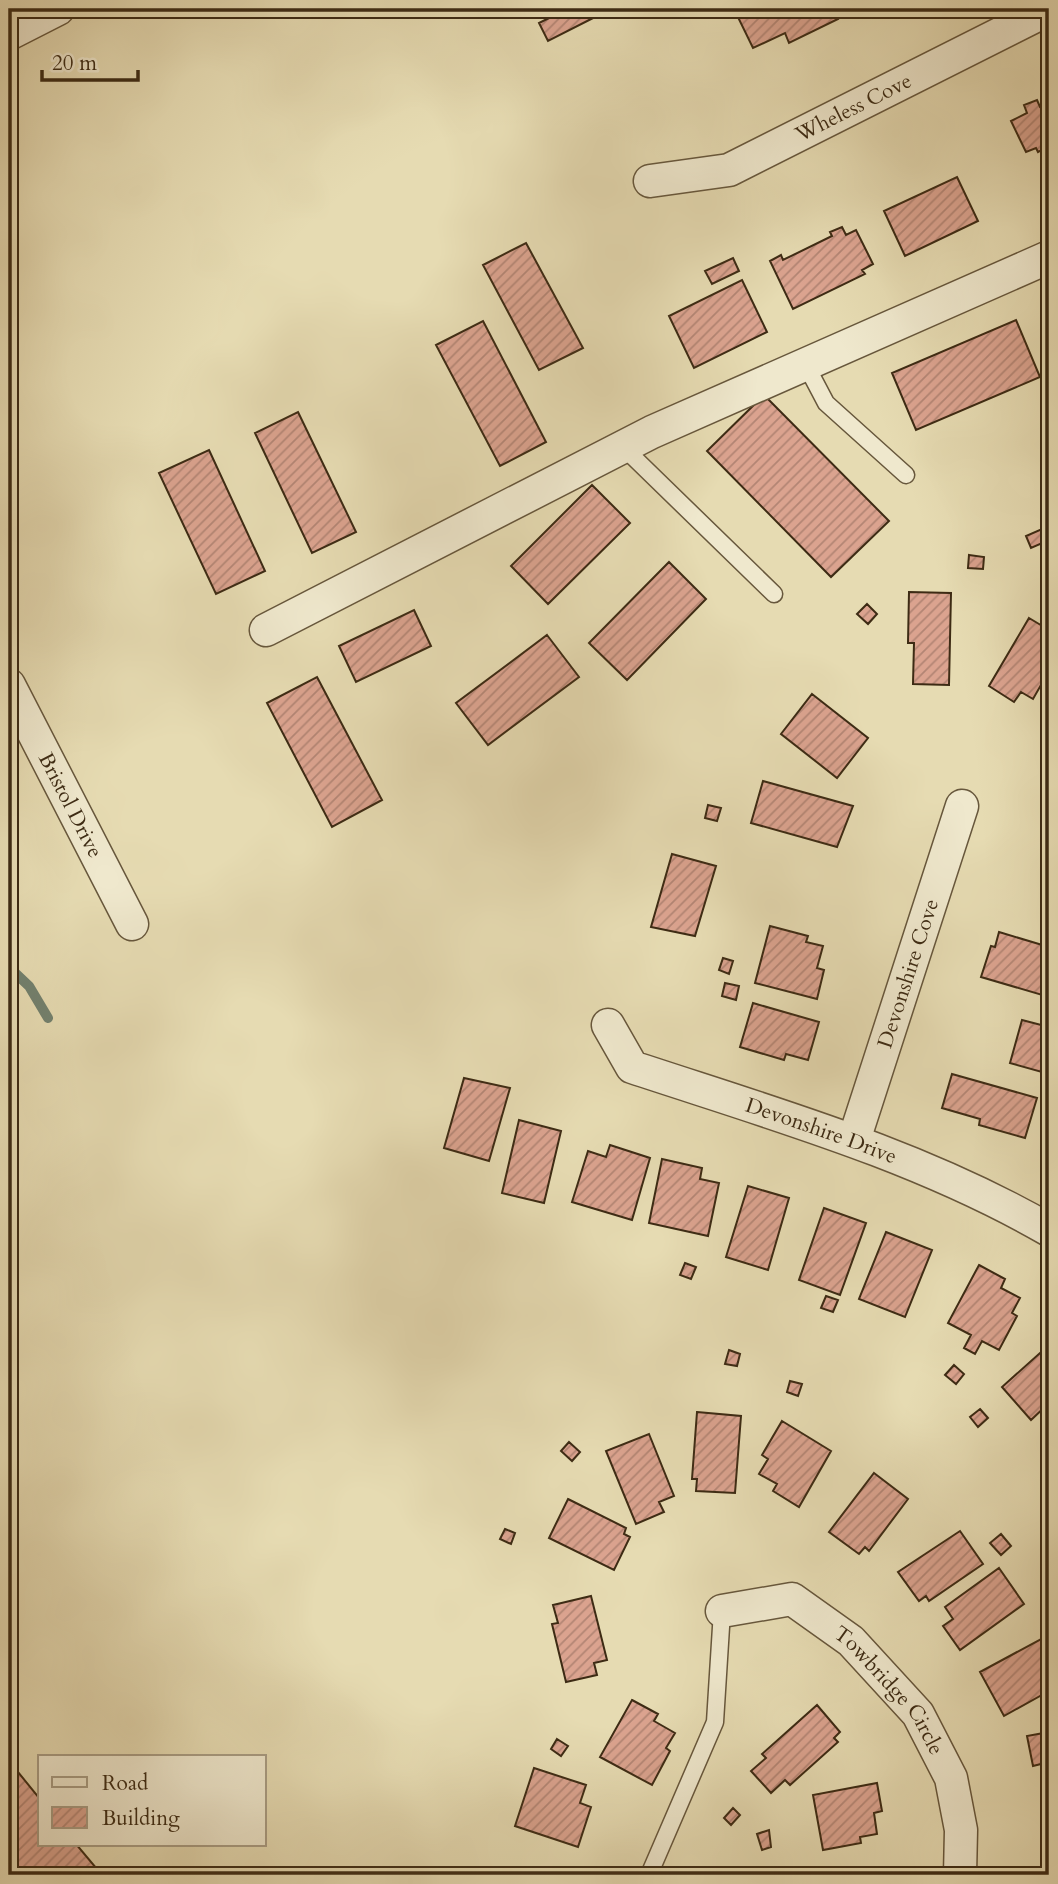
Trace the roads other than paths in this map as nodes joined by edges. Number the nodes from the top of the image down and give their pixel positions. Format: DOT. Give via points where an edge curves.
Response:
graph roads {
  1 [pos="58,9"];
  2 [pos="1049,9"];
  3 [pos="9,34"];
  4 [pos="650,181"];
  5 [pos="1049,257"];
  6 [pos="806,365"];
  7 [pos="623,447"];
  8 [pos="906,475"];
  9 [pos="774,594"];
  10 [pos="266,631"];
  11 [pos="9,685"];
  12 [pos="962,806"];
  13 [pos="132,924"];
  14 [pos="608,1025"];
  15 [pos="854,1140"];
  16 [pos="1049,1230"];
  17 [pos="722,1611"];
  18 [pos="649,1875"];
  19 [pos="960,1875"];
  1 -- 3 [label="street"];
  2 -- 4 [label="street, Wheless Cove" via="729,170"];
  5 -- 6 [label="street"];
  6 -- 7 [label="street"];
  6 -- 8 [label="lane" via="826,403"];
  7 -- 9 [label="lane"];
  7 -- 10 [label="street"];
  11 -- 13 [label="street, Bristol Drive"];
  12 -- 15 [label="street, Devonshire Cove"];
  14 -- 15 [label="street, Devonshire Drive" via="632,1066"];
  15 -- 16 [label="street, Devonshire Drive" via="987,1194"];
  17 -- 18 [label="lane" via="715,1722"];
  17 -- 19 [label="street, Towbridge Circle" via="792,1599 851,1641 918,1714 951,1777 961,1830"];
}
